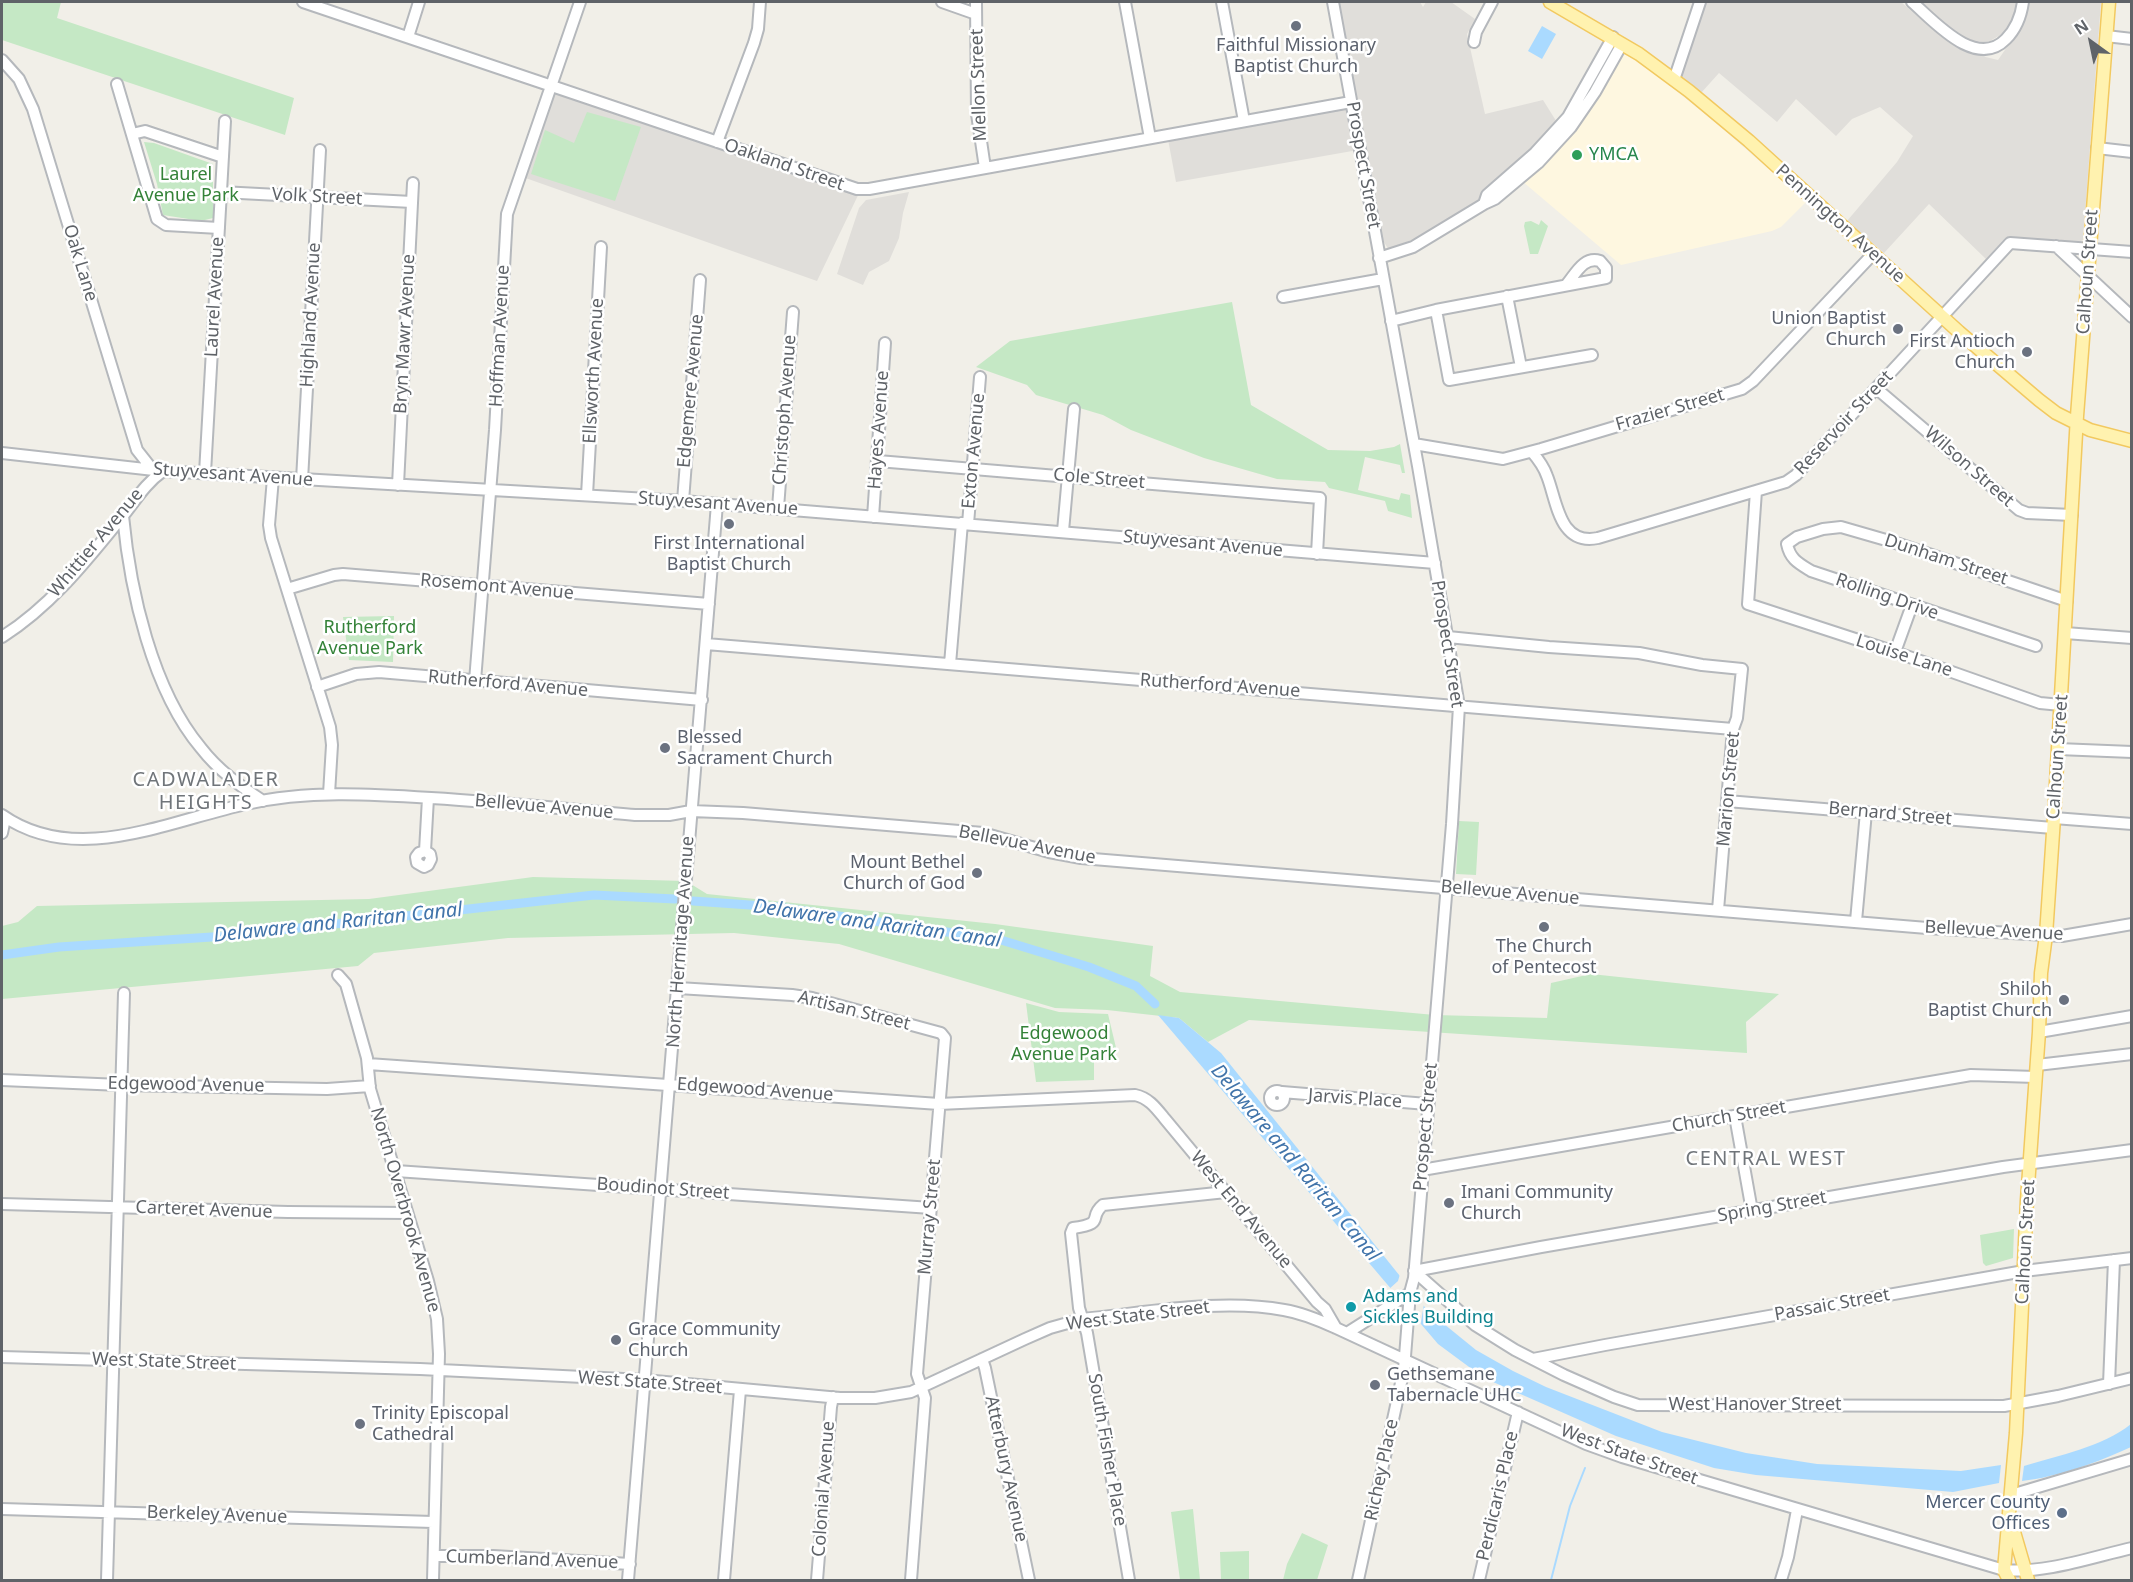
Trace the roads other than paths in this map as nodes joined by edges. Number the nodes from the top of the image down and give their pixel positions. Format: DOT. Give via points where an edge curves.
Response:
graph roads {
  1 [pos="303,2"];
  2 [pos="419,2"];
  3 [pos="580,2"];
  4 [pos="760,2"];
  5 [pos="942,2"];
  6 [pos="976,2"];
  7 [pos="1125,2"];
  8 [pos="1222,2"];
  9 [pos="1333,2"];
  10 [pos="1492,2"];
  11 [pos="1550,2"];
  12 [pos="1700,2"];
  13 [pos="1912,2"];
  14 [pos="2024,2"];
  15 [pos="2109,2"];
  16 [pos="318,4"];
  17 [pos="976,14"];
  18 [pos="408,36"];
  19 [pos="2106,36"];
  20 [pos="2132,39"];
  21 [pos="1618,40"];
  22 [pos="1474,42"];
  23 [pos="2,60"];
  24 [pos="1674,80"];
  25 [pos="117,84"];
  26 [pos="551,86"];
  27 [pos="1351,102"];
  28 [pos="225,121"];
  29 [pos="1244,121"];
  30 [pos="132,134"];
  31 [pos="1150,138"];
  32 [pos="717,142"];
  33 [pos="2097,148"];
  34 [pos="320,150"];
  35 [pos="2132,152"];
  36 [pos="223,158"];
  37 [pos="985,168"];
  38 [pos="413,183"];
  39 [pos="221,192"];
  40 [pos="317,197"];
  41 [pos="412,202"];
  42 [pos="219,228"];
  43 [pos="2056,246"];
  44 [pos="601,247"];
  45 [pos="2090,249"];
  46 [pos="2132,252"];
  47 [pos="1873,254"];
  48 [pos="1379,258"];
  49 [pos="2088,276"];
  50 [pos="1383,279"];
  51 [pos="700,280"];
  52 [pos="1567,284"];
  53 [pos="1507,296"];
  54 [pos="1283,297"];
  55 [pos="1436,310"];
  56 [pos="793,312"];
  57 [pos="1943,317"];
  58 [pos="2132,318"];
  59 [pos="1391,321"];
  60 [pos="885,342"];
  61 [pos="1592,355"];
  62 [pos="1521,367"];
  63 [pos="980,377"];
  64 [pos="1877,389"];
  65 [pos="1074,409"];
  66 [pos="2077,424"];
  67 [pos="2132,441"];
  68 [pos="1414,444"];
  69 [pos="1532,452"];
  70 [pos="2,453"];
  71 [pos="878,461"];
  72 [pos="973,469"];
  73 [pos="157,470"];
  74 [pos="205,473"];
  75 [pos="1068,477"];
  76 [pos="273,478"];
  77 [pos="302,480"];
  78 [pos="398,485"];
  79 [pos="490,489"];
  80 [pos="1756,491"];
  81 [pos="587,495"];
  82 [pos="683,501"];
  83 [pos="717,504"];
  84 [pos="778,508"];
  85 [pos="2072,515"];
  86 [pos="123,516"];
  87 [pos="873,517"];
  88 [pos="965,524"];
  89 [pos="1822,529"];
  90 [pos="1063,531"];
  91 [pos="1317,554"];
  92 [pos="1435,563"];
  93 [pos="483,586"];
  94 [pos="287,589"];
  95 [pos="2067,602"];
  96 [pos="710,604"];
  97 [pos="1911,606"];
  98 [pos="2065,633"];
  99 [pos="2,637"];
  100 [pos="1448,638"];
  101 [pos="2132,638"];
  102 [pos="706,644"];
  103 [pos="2036,646"];
  104 [pos="1895,652"];
  105 [pos="950,664"];
  106 [pos="475,681"];
  107 [pos="317,687"];
  108 [pos="702,700"];
  109 [pos="2061,705"];
  110 [pos="1459,706"];
  111 [pos="1733,729"];
  112 [pos="2058,749"];
  113 [pos="2132,752"];
  114 [pos="329,794"];
  115 [pos="428,798"];
  116 [pos="263,801"];
  117 [pos="1727,801"];
  118 [pos="691,811"];
  119 [pos="1866,812"];
  120 [pos="3,817"];
  121 [pos="2054,823"];
  122 [pos="2132,824"];
  123 [pos="2,832"];
  124 [pos="425,850"];
  125 [pos="1446,888"];
  126 [pos="1718,910"];
  127 [pos="1856,921"];
  128 [pos="2132,924"];
  129 [pos="2046,935"];
  130 [pos="338,975"];
  131 [pos="678,988"];
  132 [pos="124,993"];
  133 [pos="2132,1016"];
  134 [pos="2039,1035"];
  135 [pos="944,1047"];
  136 [pos="2132,1054"];
  137 [pos="368,1064"];
  138 [pos="2037,1066"];
  139 [pos="2,1080"];
  140 [pos="121,1084"];
  141 [pos="670,1085"];
  142 [pos="370,1086"];
  143 [pos="1282,1092"];
  144 [pos="1143,1096"];
  145 [pos="939,1104"];
  146 [pos="1427,1104"];
  147 [pos="1735,1116"];
  148 [pos="2132,1150"];
  149 [pos="2031,1162"];
  150 [pos="1422,1170"];
  151 [pos="396,1171"];
  152 [pos="661,1189"];
  153 [pos="1226,1192"];
  154 [pos="2,1204"];
  155 [pos="118,1207"];
  156 [pos="931,1208"];
  157 [pos="1752,1211"];
  158 [pos="407,1213"];
  159 [pos="2132,1258"];
  160 [pos="2114,1260"];
  161 [pos="1414,1271"];
  162 [pos="2024,1271"];
  163 [pos="1411,1291"];
  164 [pos="1317,1302"];
  165 [pos="1307,1316"];
  166 [pos="1082,1319"];
  167 [pos="1336,1328"];
  168 [pos="1347,1333"];
  169 [pos="2,1357"];
  170 [pos="982,1359"];
  171 [pos="1405,1359"];
  172 [pos="1533,1359"];
  173 [pos="114,1360"];
  174 [pos="438,1370"];
  175 [pos="2132,1378"];
  176 [pos="644,1380"];
  177 [pos="2109,1384"];
  178 [pos="921,1388"];
  179 [pos="740,1390"];
  180 [pos="833,1397"];
  181 [pos="2018,1404"];
  182 [pos="1518,1412"];
  183 [pos="2132,1459"];
  184 [pos="2011,1489"];
  185 [pos="2,1509"];
  186 [pos="1797,1510"];
  187 [pos="109,1512"];
  188 [pos="2010,1512"];
  189 [pos="433,1522"];
  190 [pos="2132,1548"];
  191 [pos="434,1556"];
  192 [pos="630,1564"];
  193 [pos="2007,1575"];
  194 [pos="2027,1576"];
  195 [pos="107,1581"];
  196 [pos="433,1581"];
  197 [pos="628,1581"];
  198 [pos="724,1581"];
  199 [pos="817,1581"];
  200 [pos="911,1581"];
  201 [pos="1029,1581"];
  202 [pos="1129,1581"];
  203 [pos="1358,1581"];
  204 [pos="1479,1581"];
  205 [pos="1781,1581"];
  1 -- 16 [label="street, Oakland Street"];
  2 -- 18 [label="street"];
  3 -- 26 [label="street, Hoffman Avenue"];
  4 -- 32 [label="street" via="754,43"];
  5 -- 17 [label="street"];
  6 -- 17 [label="street, Mellon Street"];
  7 -- 31 [label="street"];
  8 -- 29 [label="street"];
  9 -- 27 [label="street, Prospect Street"];
  10 -- 22 [label="street"];
  11 -- 21 [label="main road, Pennington Avenue"];
  12 -- 24 [label="street"];
  13 -- 14 [label="street" via="1956,40 1984,51 1999,46 2012,32"];
  15 -- 19 [label="main road, Calhoun Street"];
  16 -- 18 [label="street, Oakland Street"];
  17 -- 37 [label="street, Mellon Street" via="977,114"];
  18 -- 26 [label="street, Oakland Street"];
  19 -- 20 [label="street"];
  19 -- 33 [label="main road, Calhoun Street"];
  21 -- 24 [label="main road, Pennington Avenue"];
  21 -- 48 [label="street" via="1568,117 1535,153 1487,195 1484,204 1413,247"];
  23 -- 73 [label="street, Oak Lane" via="19,79 33,109 137,450"];
  24 -- 47 [label="main road, Pennington Avenue" via="1749,141"];
  25 -- 30 [label="street"];
  26 -- 32 [label="street, Oakland Street"];
  26 -- 79 [label="street, Hoffman Avenue" via="507,214"];
  27 -- 29 [label="street, Oakland Street"];
  27 -- 48 [label="street, Prospect Street"];
  28 -- 36 [label="street, Laurel Avenue"];
  29 -- 31 [label="street, Oakland Street"];
  30 -- 36 [label="street" via="145,131"];
  30 -- 42 [label="street" via="161,223"];
  31 -- 37 [label="street, Oakland Street"];
  32 -- 37 [label="street, Oakland Street" via="857,189"];
  33 -- 35 [label="street"];
  33 -- 45 [label="main road, Calhoun Street"];
  34 -- 40 [label="street, Highland Avenue"];
  36 -- 39 [label="street, Laurel Avenue"];
  38 -- 41 [label="street, Bryn Mawr Avenue"];
  39 -- 40 [label="street, Volk Street"];
  39 -- 42 [label="street, Laurel Avenue"];
  40 -- 41 [label="street, Volk Street"];
  40 -- 77 [label="street, Highland Avenue"];
  41 -- 78 [label="street, Bryn Mawr Avenue"];
  42 -- 74 [label="street, Laurel Avenue"];
  43 -- 45 [label="street"];
  43 -- 49 [label="street"];
  43 -- 57 [label="street, Reservoir Street" via="2010,243"];
  44 -- 81 [label="street, Ellsworth Avenue"];
  45 -- 46 [label="street"];
  45 -- 49 [label="main road, Calhoun Street"];
  47 -- 57 [label="main road, Pennington Avenue"];
  47 -- 69 [label="street, Frazier Street" via="1742,389"];
  48 -- 50 [label="street, Prospect Street"];
  49 -- 58 [label="street"];
  49 -- 66 [label="main road, Calhoun Street"];
  50 -- 54 [label="street"];
  50 -- 59 [label="street, Prospect Street"];
  51 -- 82 [label="street, Edgemere Avenue"];
  52 -- 53 [label="street"];
  53 -- 55 [label="street"];
  53 -- 62 [label="street"];
  55 -- 59 [label="street"];
  55 -- 62 [label="street" via="1449,380"];
  56 -- 84 [label="street, Christoph Avenue"];
  57 -- 64 [label="street, Reservoir Street"];
  57 -- 66 [label="main road, Pennington Avenue" via="2039,400"];
  59 -- 68 [label="street, Prospect Street"];
  60 -- 71 [label="street, Hayes Avenue"];
  61 -- 62 [label="street"];
  63 -- 72 [label="street, Exton Avenue"];
  64 -- 80 [label="street, Reservoir Street" via="1790,480"];
  64 -- 85 [label="street, Wilson Street" via="2019,510"];
  65 -- 75 [label="street"];
  66 -- 67 [label="main road, Pennington Avenue"];
  66 -- 85 [label="main road, Calhoun Street"];
  68 -- 69 [label="street, Frazier Street" via="1503,459"];
  68 -- 92 [label="street, Prospect Street"];
  69 -- 80 [label="street, Reservoir Street" via="1547,475 1565,526 1575,536 1587,539"];
  70 -- 73 [label="street, Stuyvesant Avenue"];
  71 -- 72 [label="street, Cole Street"];
  71 -- 87 [label="street, Hayes Avenue"];
  72 -- 75 [label="street, Cole Street"];
  72 -- 88 [label="street, Exton Avenue"];
  73 -- 74 [label="street, Stuyvesant Avenue"];
  73 -- 86 [label="street, Whittier Avenue"];
  74 -- 76 [label="street, Stuyvesant Avenue"];
  75 -- 90 [label="street"];
  75 -- 91 [label="street, Cole Street" via="1320,498"];
  76 -- 77 [label="street, Stuyvesant Avenue"];
  76 -- 94 [label="street" via="269,525"];
  77 -- 78 [label="street, Stuyvesant Avenue"];
  78 -- 79 [label="street, Stuyvesant Avenue"];
  79 -- 81 [label="street, Stuyvesant Avenue"];
  79 -- 93 [label="street, Hoffman Avenue"];
  80 -- 104 [label="street, Louise Lane" via="1748,604"];
  81 -- 82 [label="street, Stuyvesant Avenue"];
  82 -- 83 [label="street, Stuyvesant Avenue"];
  83 -- 84 [label="street, Stuyvesant Avenue"];
  83 -- 96 [label="street, North Hermitage Avenue"];
  84 -- 87 [label="street, Stuyvesant Avenue"];
  85 -- 95 [label="main road, Calhoun Street"];
  86 -- 99 [label="street, Whittier Avenue" via="54,595"];
  86 -- 116 [label="street" via="136,603 174,708 191,736 217,766"];
  87 -- 88 [label="street, Stuyvesant Avenue"];
  88 -- 90 [label="street, Stuyvesant Avenue"];
  88 -- 105 [label="street, Exton Avenue"];
  89 -- 95 [label="street, Dunham Street" via="1841,527 1893,542"];
  89 -- 97 [label="street, Rolling Drive" via="1788,544 1789,554 1796,562 1811,571"];
  90 -- 91 [label="street, Stuyvesant Avenue"];
  91 -- 92 [label="street, Stuyvesant Avenue"];
  92 -- 100 [label="street, Prospect Street"];
  93 -- 94 [label="street, Rosemont Avenue" via="343,574"];
  93 -- 96 [label="street, Rosemont Avenue"];
  93 -- 106 [label="street, Hoffman Avenue"];
  94 -- 107 [label="street"];
  95 -- 98 [label="main road, Calhoun Street"];
  96 -- 102 [label="street, North Hermitage Avenue"];
  97 -- 103 [label="street, Rolling Drive"];
  97 -- 104 [label="street"];
  98 -- 101 [label="street"];
  98 -- 109 [label="main road, Calhoun Street"];
  100 -- 110 [label="street, Prospect Street"];
  100 -- 111 [label="street, Marion Street" via="1639,653 1742,669"];
  102 -- 105 [label="street, Rutherford Avenue"];
  102 -- 108 [label="street, North Hermitage Avenue"];
  104 -- 109 [label="street, Louise Lane" via="2040,703"];
  105 -- 110 [label="street, Rutherford Avenue"];
  106 -- 107 [label="street, Rutherford Avenue" via="369,672"];
  106 -- 108 [label="street, Rutherford Avenue"];
  107 -- 114 [label="street" via="332,736"];
  108 -- 118 [label="street, North Hermitage Avenue"];
  109 -- 112 [label="main road, Calhoun Street"];
  110 -- 111 [label="street, Rutherford Avenue"];
  110 -- 125 [label="street, Prospect Street"];
  111 -- 117 [label="street, Marion Street"];
  112 -- 113 [label="street"];
  112 -- 121 [label="main road, Calhoun Street"];
  114 -- 115 [label="street, Bellevue Avenue"];
  114 -- 116 [label="street, Bellevue Avenue"];
  115 -- 118 [label="street, Bellevue Avenue" via="635,815"];
  115 -- 124 [label="street"];
  116 -- 120 [label="street, Bellevue Avenue" via="122,835 84,840 41,835"];
  117 -- 119 [label="street, Bernard Street"];
  117 -- 126 [label="street, Marion Street"];
  118 -- 125 [label="street, Bellevue Avenue" via="983,833 1081,858"];
  118 -- 131 [label="street, North Hermitage Avenue"];
  119 -- 121 [label="street, Bernard Street"];
  119 -- 127 [label="street"];
  120 -- 123 [label="street"];
  121 -- 122 [label="street, Bernard Street"];
  121 -- 129 [label="main road, Calhoun Street"];
  125 -- 126 [label="street, Bellevue Avenue"];
  125 -- 146 [label="street, Prospect Street"];
  126 -- 127 [label="street, Bellevue Avenue"];
  127 -- 129 [label="street, Bellevue Avenue"];
  128 -- 129 [label="street, Bellevue Avenue" via="2062,936"];
  129 -- 134 [label="main road, Calhoun Street"];
  130 -- 137 [label="street" via="346,984"];
  131 -- 135 [label="street, Artisan Street" via="812,998 941,1032"];
  131 -- 141 [label="street, North Hermitage Avenue"];
  132 -- 140 [label="street"];
  133 -- 134 [label="street"];
  134 -- 138 [label="main road, Calhoun Street"];
  135 -- 145 [label="street, Murray Street"];
  136 -- 138 [label="street, Church Street"];
  137 -- 141 [label="street, Edgewood Avenue"];
  137 -- 142 [label="street, North Overbrook Avenue"];
  138 -- 147 [label="street, Church Street"];
  138 -- 149 [label="main road, Calhoun Street"];
  139 -- 140 [label="street, Edgewood Avenue"];
  140 -- 142 [label="street, Edgewood Avenue" via="327,1089"];
  140 -- 155 [label="street"];
  141 -- 145 [label="street, Edgewood Avenue"];
  141 -- 152 [label="street, North Hermitage Avenue"];
  142 -- 151 [label="street, North Overbrook Avenue"];
  143 -- 146 [label="street, Jarvis Place"];
  144 -- 145 [label="street, Edgewood Avenue"];
  144 -- 153 [label="street, West End Avenue"];
  145 -- 156 [label="street, Murray Street"];
  146 -- 150 [label="street, Prospect Street"];
  147 -- 150 [label="street, Church Street"];
  147 -- 157 [label="street"];
  148 -- 149 [label="street, Spring Street"];
  149 -- 157 [label="street, Spring Street"];
  149 -- 162 [label="main road, Calhoun Street"];
  150 -- 161 [label="street, Prospect Street"];
  151 -- 152 [label="street, Boudinot Street"];
  151 -- 158 [label="street, North Overbrook Avenue"];
  152 -- 156 [label="street, Boudinot Street"];
  152 -- 176 [label="street, North Hermitage Avenue"];
  153 -- 164 [label="street, West End Avenue"];
  153 -- 166 [label="street, South Fisher Place" via="1100,1206 1092,1225 1071,1230"];
  154 -- 155 [label="street, Carteret Avenue"];
  155 -- 158 [label="street, Carteret Avenue"];
  155 -- 173 [label="street"];
  156 -- 178 [label="street, Murray Street" via="917,1374"];
  157 -- 161 [label="street, Spring Street"];
  158 -- 174 [label="street, North Overbrook Avenue" via="437,1319"];
  159 -- 160 [label="street, Passaic Street"];
  160 -- 162 [label="street, Passaic Street"];
  160 -- 177 [label="street"];
  161 -- 163 [label="street, Prospect Street"];
  161 -- 172 [label="street, West Hanover Street" via="1475,1325"];
  162 -- 172 [label="street, Passaic Street"];
  162 -- 181 [label="main road, Calhoun Street"];
  163 -- 168 [label="street"];
  163 -- 171 [label="street, Prospect Street"];
  164 -- 165 [label="street"];
  164 -- 167 [label="street, West End Avenue"];
  165 -- 166 [label="street, West State Street" via="1270,1308 1218,1307"];
  165 -- 167 [label="street, West State Street"];
  166 -- 170 [label="street, West State Street" via="1050,1328"];
  166 -- 202 [label="street, South Fisher Place"];
  167 -- 168 [label="street, West State Street"];
  168 -- 171 [label="street, West State Street"];
  169 -- 173 [label="street, West State Street"];
  170 -- 178 [label="street, West State Street"];
  170 -- 201 [label="street, Atterbury Avenue"];
  171 -- 182 [label="street, West State Street"];
  171 -- 203 [label="street, Richey Place"];
  172 -- 181 [label="street, West Hanover Street" via="1638,1405"];
  173 -- 174 [label="street, West State Street"];
  173 -- 187 [label="street"];
  174 -- 176 [label="street, West State Street"];
  174 -- 189 [label="street, North Overbrook Avenue"];
  175 -- 177 [label="street, West Hanover Street"];
  176 -- 179 [label="street, West State Street"];
  176 -- 192 [label="street, North Hermitage Avenue"];
  177 -- 181 [label="street, West Hanover Street"];
  178 -- 180 [label="street, West State Street" via="894,1396"];
  178 -- 200 [label="street, Murray Street" via="925,1398"];
  179 -- 180 [label="street, West State Street"];
  179 -- 198 [label="street"];
  180 -- 199 [label="street, Colonial Avenue"];
  181 -- 184 [label="main road, Calhoun Street"];
  182 -- 186 [label="street, West State Street" via="1586,1444"];
  182 -- 204 [label="street, Perdicaris Place"];
  183 -- 184 [label="street"];
  184 -- 188 [label="main road, Calhoun Street"];
  185 -- 187 [label="street, Berkeley Avenue"];
  186 -- 193 [label="street, West State Street"];
  186 -- 205 [label="street"];
  187 -- 189 [label="street, Berkeley Avenue"];
  187 -- 195 [label="street"];
  188 -- 193 [label="main road, Calhoun Street"];
  188 -- 194 [label="main road, Calhoun Street"];
  189 -- 191 [label="street, North Overbrook Avenue"];
  190 -- 194 [label="street, West State Street"];
  191 -- 192 [label="street, Cumberland Avenue"];
  191 -- 196 [label="street, North Overbrook Avenue"];
  192 -- 197 [label="street, North Hermitage Avenue"];
  193 -- 194 [label="street, West State Street"];
}
